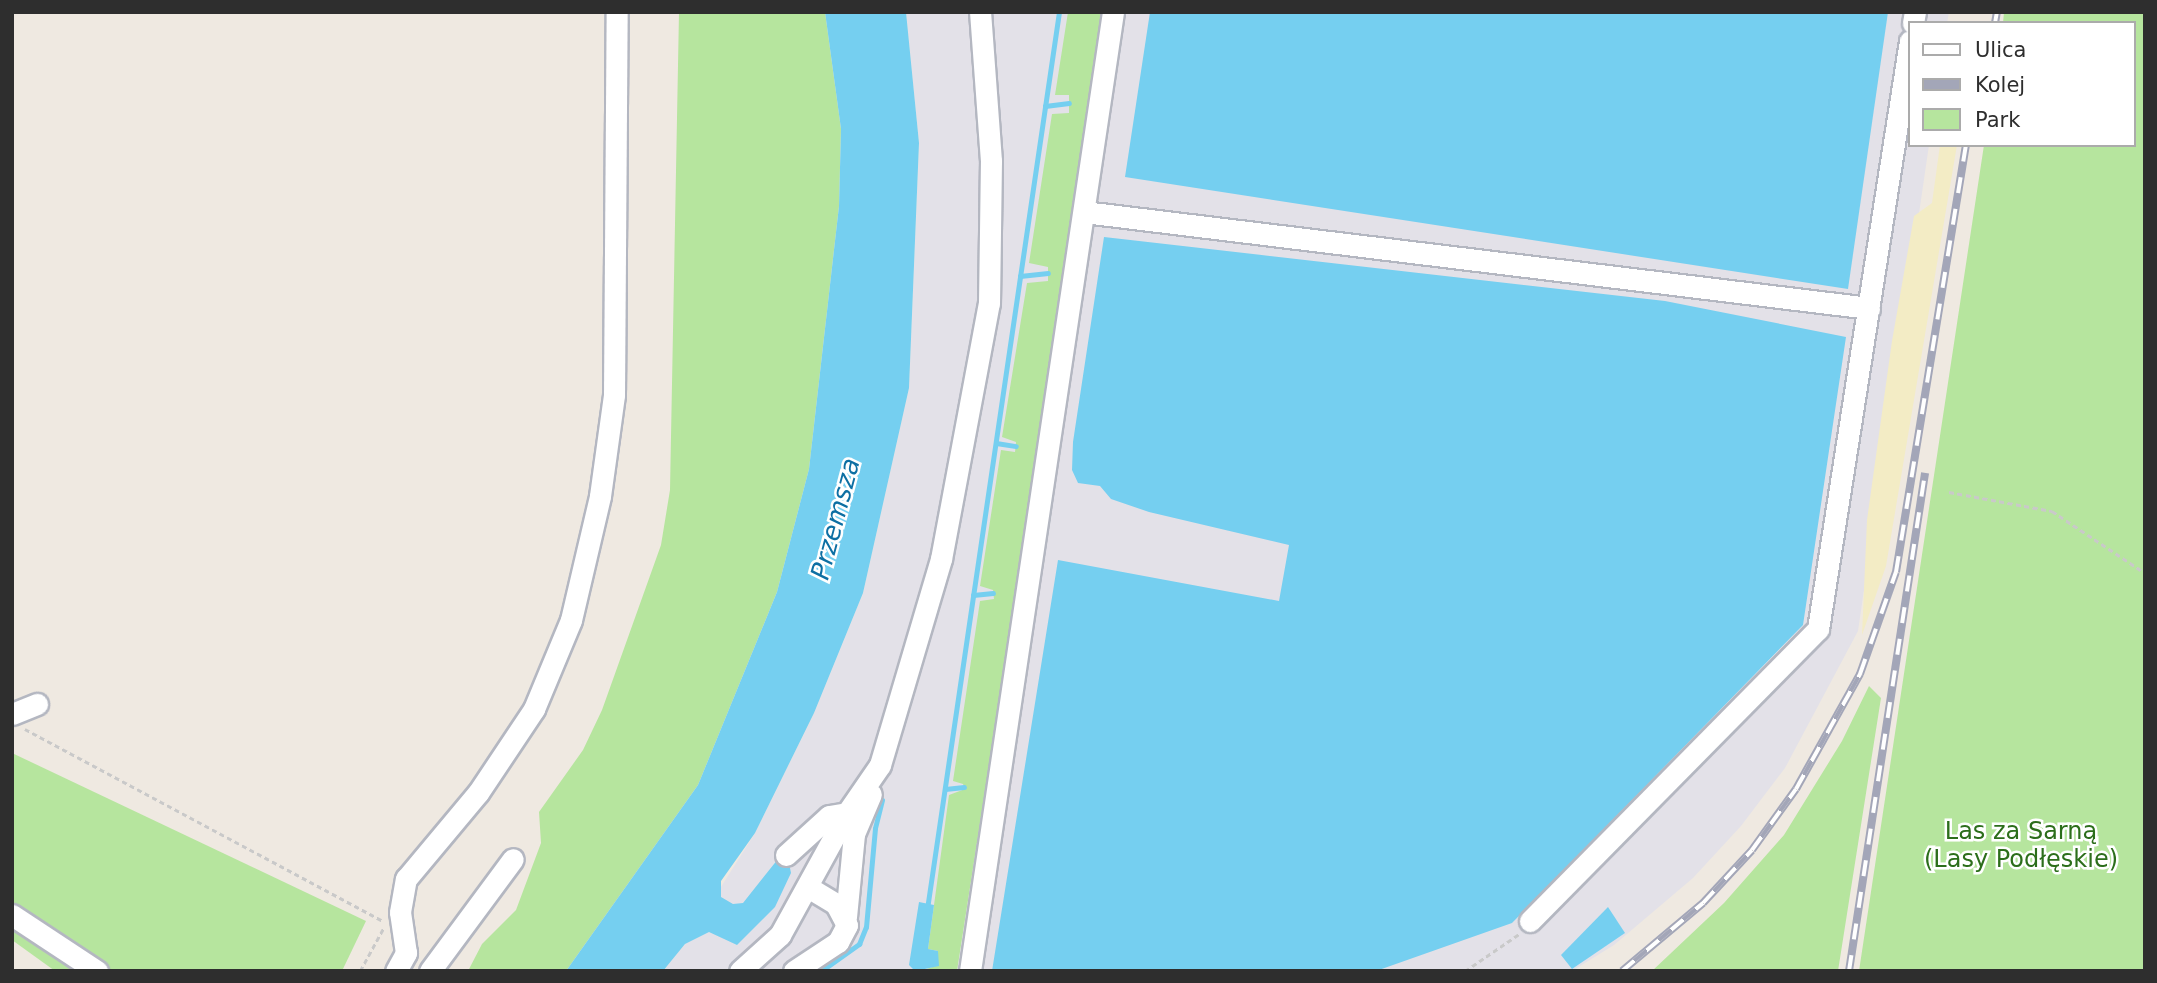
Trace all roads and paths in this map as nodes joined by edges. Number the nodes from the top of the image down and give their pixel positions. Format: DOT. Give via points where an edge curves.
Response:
graph roads {
  1 [pos="617,12"];
  2 [pos="980,12"];
  3 [pos="1113,12"];
  4 [pos="1909,48"];
  5 [pos="1084,212"];
  6 [pos="1869,308"];
  7 [pos="1949,492"];
  8 [pos="2145,572"];
  9 [pos="37,704"];
  10 [pos="15,719"];
  11 [pos="880,765"];
  12 [pos="847,813"];
  13 [pos="786,855"];
  14 [pos="513,859"];
  15 [pos="809,888"];
  16 [pos="12,915"];
  17 [pos="846,917"];
  18 [pos="1530,921"];
  19 [pos="1514,938"];
  20 [pos="97,971"];
  21 [pos="360,971"];
  22 [pos="396,971"];
  23 [pos="430,971"];
  24 [pos="740,971"];
  25 [pos="794,971"];
  26 [pos="970,971"];
  27 [pos="1465,971"];
  1 -- 22 [label="lane" via="614,395 600,496 570,620 534,709 478,793 406,878 400,912 406,953"];
  2 -- 11 [label="lane" via="991,161 989,303 964,459 941,559"];
  3 -- 5 [label="lane"];
  4 -- 6 [label="lane"];
  5 -- 6 [label="lane"];
  5 -- 26 [label="lane"];
  6 -- 18 [label="lane" via="1818,629"];
  7 -- 8 [label="path" via="2052,511"];
  9 -- 10 [label="lane"];
  10 -- 21 [label="path" via="389,924 380,930"];
  11 -- 12 [label="lane"];
  11 -- 17 [label="lane" via="854,834"];
  12 -- 13 [label="lane" via="829,816"];
  12 -- 15 [label="lane"];
  14 -- 23 [label="lane"];
  15 -- 17 [label="lane" via="836,904"];
  15 -- 24 [label="lane" via="780,935"];
  16 -- 20 [label="lane"];
  17 -- 25 [label="lane" via="842,938"];
  19 -- 27 [label="path"];
}
